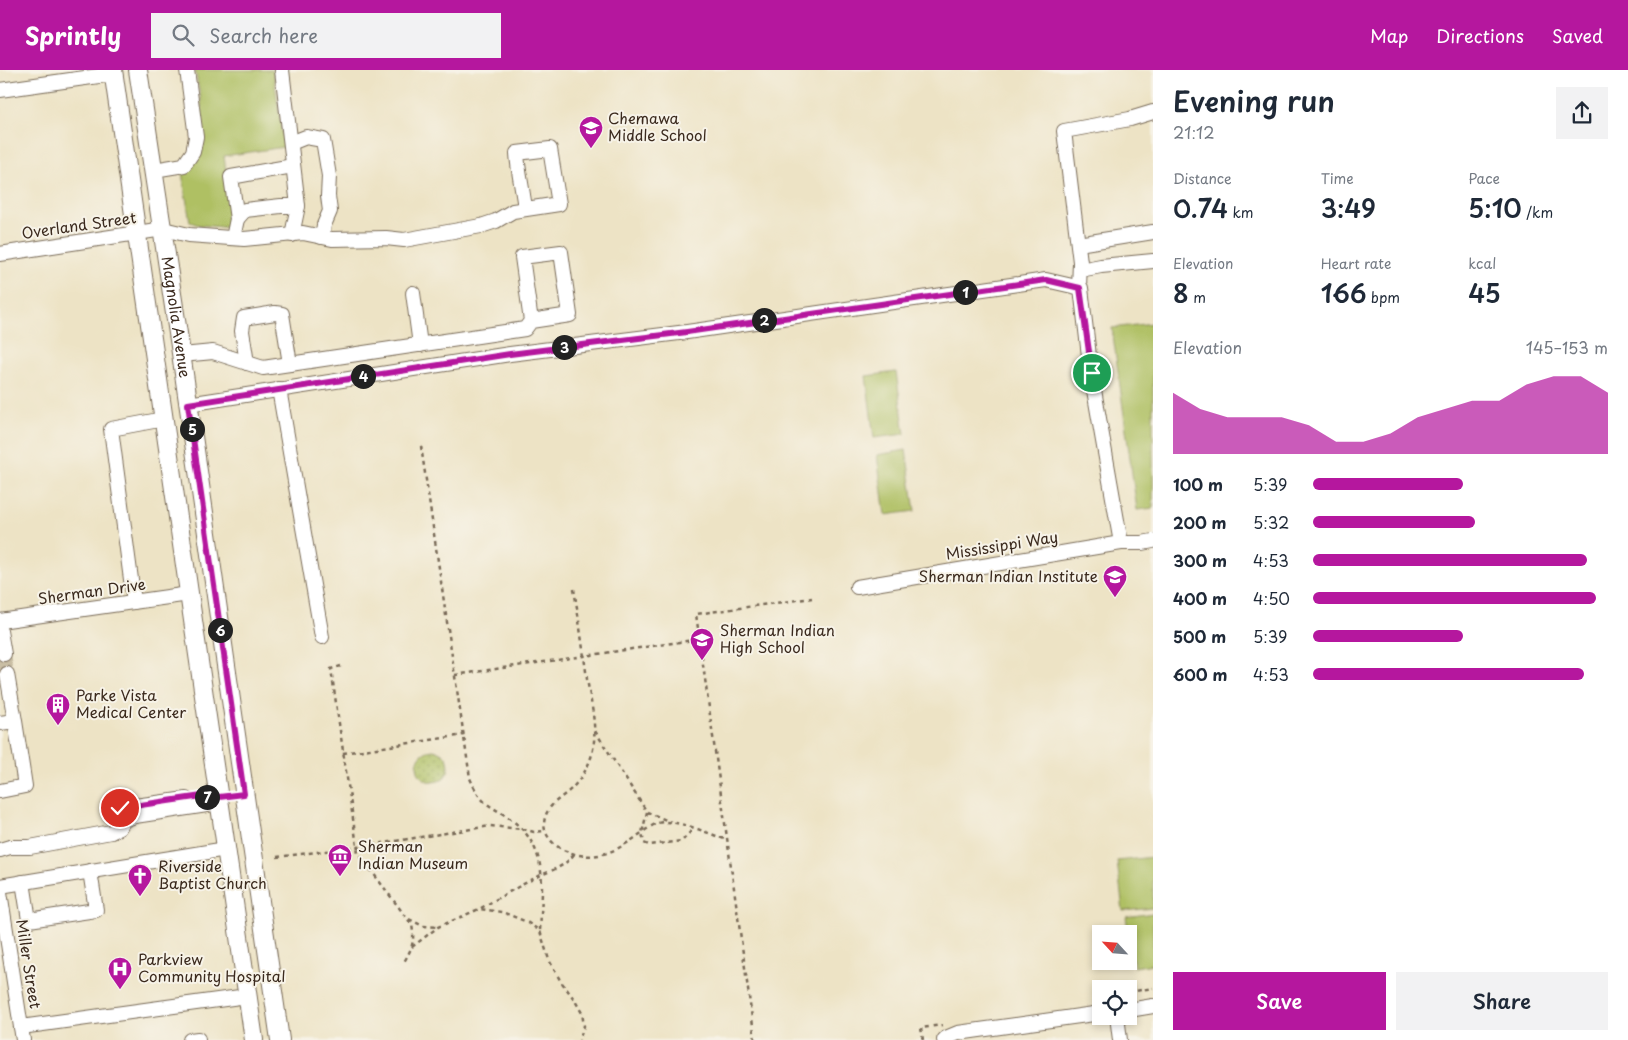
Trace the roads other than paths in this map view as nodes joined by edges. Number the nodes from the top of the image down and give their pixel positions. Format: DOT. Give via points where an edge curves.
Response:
graph roads {
  1 [pos="138,70"];
  2 [pos="187,70"];
  3 [pos="282,70"];
  4 [pos="113,72"];
  5 [pos="0,90"];
  6 [pos="1153,112"];
  7 [pos="291,143"];
  8 [pos="293,166"];
  9 [pos="154,170"];
  10 [pos="298,206"];
  11 [pos="525,209"];
  12 [pos="237,219"];
  13 [pos="162,229"];
  14 [pos="1153,232"];
  15 [pos="137,234"];
  16 [pos="292,235"];
  17 [pos="322,237"];
  18 [pos="233,238"];
  19 [pos="1078,244"];
  20 [pos="0,254"];
  21 [pos="1153,261"];
  22 [pos="1080,270"];
  23 [pos="1080,288"];
  24 [pos="413,293"];
  25 [pos="531,321"];
  26 [pos="420,345"];
  27 [pos="182,355"];
  28 [pos="247,363"];
  29 [pos="290,364"];
  30 [pos="279,389"];
  31 [pos="188,404"];
  32 [pos="164,419"];
  33 [pos="1153,541"];
  34 [pos="1121,543"];
  35 [pos="857,587"];
  36 [pos="189,594"];
  37 [pos="134,602"];
  38 [pos="0,621"];
  39 [pos="0,630"];
  40 [pos="322,637"];
  41 [pos="4,654"];
  42 [pos="7,674"];
  43 [pos="15,721"];
  44 [pos="0,722"];
  45 [pos="0,791"];
  46 [pos="244,794"];
  47 [pos="219,800"];
  48 [pos="120,808"];
  49 [pos="226,849"];
  50 [pos="0,850"];
  51 [pos="90,871"];
  52 [pos="23,882"];
  53 [pos="0,886"];
  54 [pos="0,892"];
  55 [pos="248,996"];
  56 [pos="1153,1006"];
  57 [pos="1137,1009"];
  58 [pos="1092,1014"];
  59 [pos="1118,1025"];
  60 [pos="22,1033"];
  61 [pos="190,1040"];
  62 [pos="198,1040"];
  63 [pos="254,1040"];
  64 [pos="280,1040"];
  65 [pos="944,1040"];
  66 [pos="1120,1040"];
  1 -- 9 [label="main road, Magnolia Avenue"];
  2 -- 9 [label="street" via="196,138 193,152 184,165"];
  3 -- 7 [label="street"];
  4 -- 5 [label="street"];
  4 -- 15 [label="main road, Magnolia Avenue"];
  6 -- 19 [label="street" via="1064,131"];
  7 -- 8 [label="street"];
  7 -- 17 [label="street" via="306,137 323,140 330,211"];
  8 -- 10 [label="street"];
  8 -- 12 [label="street" via="231,177"];
  9 -- 13 [label="main road, Magnolia Avenue"];
  10 -- 12 [label="street" via="245,210"];
  10 -- 16 [label="street"];
  11 -- 11 [label="street" via="517,153 550,149 559,204"];
  11 -- 17 [label="street" via="481,226 404,240"];
  12 -- 18 [label="street"];
  13 -- 15 [label="street, Overland Street"];
  13 -- 18 [label="street" via="189,235"];
  13 -- 27 [label="main road, Magnolia Avenue"];
  14 -- 19 [label="street"];
  15 -- 20 [label="street, Overland Street"];
  15 -- 32 [label="main road, Magnolia Avenue"];
  16 -- 17 [label="street" via="303,233"];
  16 -- 18 [label="street"];
  19 -- 22 [label="street"];
  21 -- 22 [label="street"];
  22 -- 23 [label="street"];
  23 -- 30 [label="street" via="1046,280"];
  23 -- 34 [label="street"];
  24 -- 26 [label="street"];
  25 -- 25 [label="street" via="570,315 561,252 522,257"];
  25 -- 26 [label="street" via="525,330"];
  26 -- 29 [label="street"];
  27 -- 28 [label="street" via="213,352"];
  27 -- 31 [label="main road, Magnolia Avenue"];
  28 -- 29 [label="street" via="263,368"];
  28 -- 29 [label="street" via="242,331 244,318 275,313 282,314"];
  30 -- 31 [label="street"];
  30 -- 40 [label="street"];
  31 -- 46 [label="main road, Magnolia Avenue"];
  32 -- 36 [label="main road, Magnolia Avenue"];
  32 -- 37 [label="street" via="111,429"];
  33 -- 34 [label="street, Mississippi Way"];
  34 -- 35 [label="street, Mississippi Way"];
  36 -- 37 [label="street, Sherman Drive"];
  36 -- 47 [label="main road, Magnolia Avenue"];
  37 -- 38 [label="street, Sherman Drive"];
  39 -- 41 [label="street"];
  42 -- 43 [label="street"];
  43 -- 44 [label="street"];
  43 -- 45 [label="street" via="25,786"];
  46 -- 47 [label="main road"];
  46 -- 64 [label="main road, Magnolia Avenue"];
  47 -- 48 [label="street" via="202,796"];
  47 -- 49 [label="main road, Magnolia Avenue"];
  47 -- 50 [label="street" via="134,816 111,832"];
  49 -- 51 [label="street"];
  49 -- 55 [label="main road, Magnolia Avenue"];
  51 -- 52 [label="street"];
  51 -- 52 [label="street" via="96,910 29,920"];
  52 -- 53 [label="street"];
  54 -- 60 [label="street, Miller Street"];
  55 -- 60 [label="street"];
  55 -- 63 [label="main road, Magnolia Avenue"];
  56 -- 57 [label="street"];
  58 -- 65 [label="street" via="958,1033"];
  59 -- 66 [label="street"];
  61 -- 62 [label="street"];
}
